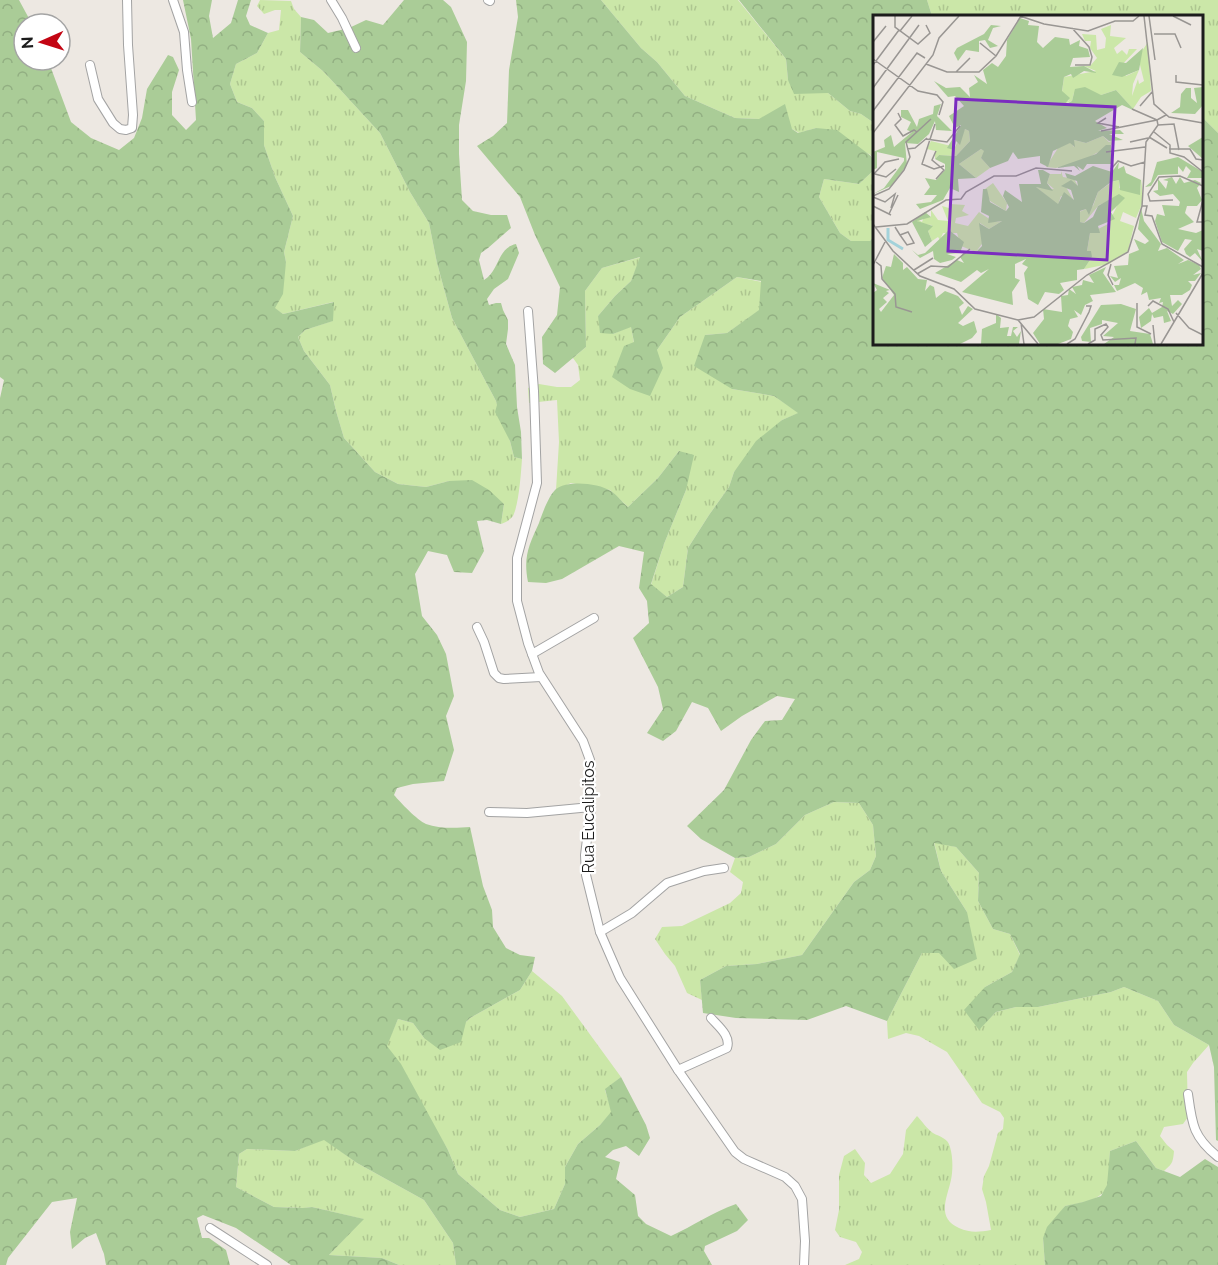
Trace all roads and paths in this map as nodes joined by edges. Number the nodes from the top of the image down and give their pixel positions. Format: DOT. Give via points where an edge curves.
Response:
graph roads {
  1 [pos="127,0"];
  2 [pos="173,0"];
  3 [pos="331,0"];
  4 [pos="356,48"];
  5 [pos="90,65"];
  6 [pos="192,102"];
  7 [pos="528,311"];
  8 [pos="594,618"];
  9 [pos="477,627"];
  10 [pos="532,654"];
  11 [pos="542,677"];
  12 [pos="591,807"];
  13 [pos="489,812"];
  14 [pos="724,868"];
  15 [pos="600,932"];
  16 [pos="711,1018"];
  17 [pos="678,1070"];
  18 [pos="1188,1094"];
  19 [pos="1218,1157"];
  20 [pos="210,1228"];
  21 [pos="267,1265"];
  22 [pos="804,1265"];
  1 -- 5 [label="street" via="132,128 120,129 113,123 98,99"];
  2 -- 6 [label="street" via="184,32"];
  3 -- 4 [label="street"];
  7 -- 10 [label="street, Rua Eucalipitos" via="537,483 517,558 517,601"];
  8 -- 10 [label="street"];
  9 -- 11 [label="street" via="499,678"];
  10 -- 11 [label="street, Rua Eucalipitos"];
  11 -- 12 [label="street, Rua Eucalipitos" via="583,741 590,760"];
  12 -- 13 [label="street"];
  12 -- 15 [label="street, Rua Eucalipitos" via="586,875"];
  14 -- 15 [label="street" via="667,883 632,913"];
  15 -- 17 [label="street, Rua Eucalipitos" via="620,978"];
  16 -- 17 [label="street" via="729,1039 727,1048"];
  17 -- 22 [label="street, Rua Eucalipitos" via="735,1152 795,1186 802,1199"];
  18 -- 19 [label="street" via="1198,1137"];
  20 -- 21 [label="street"];
}
